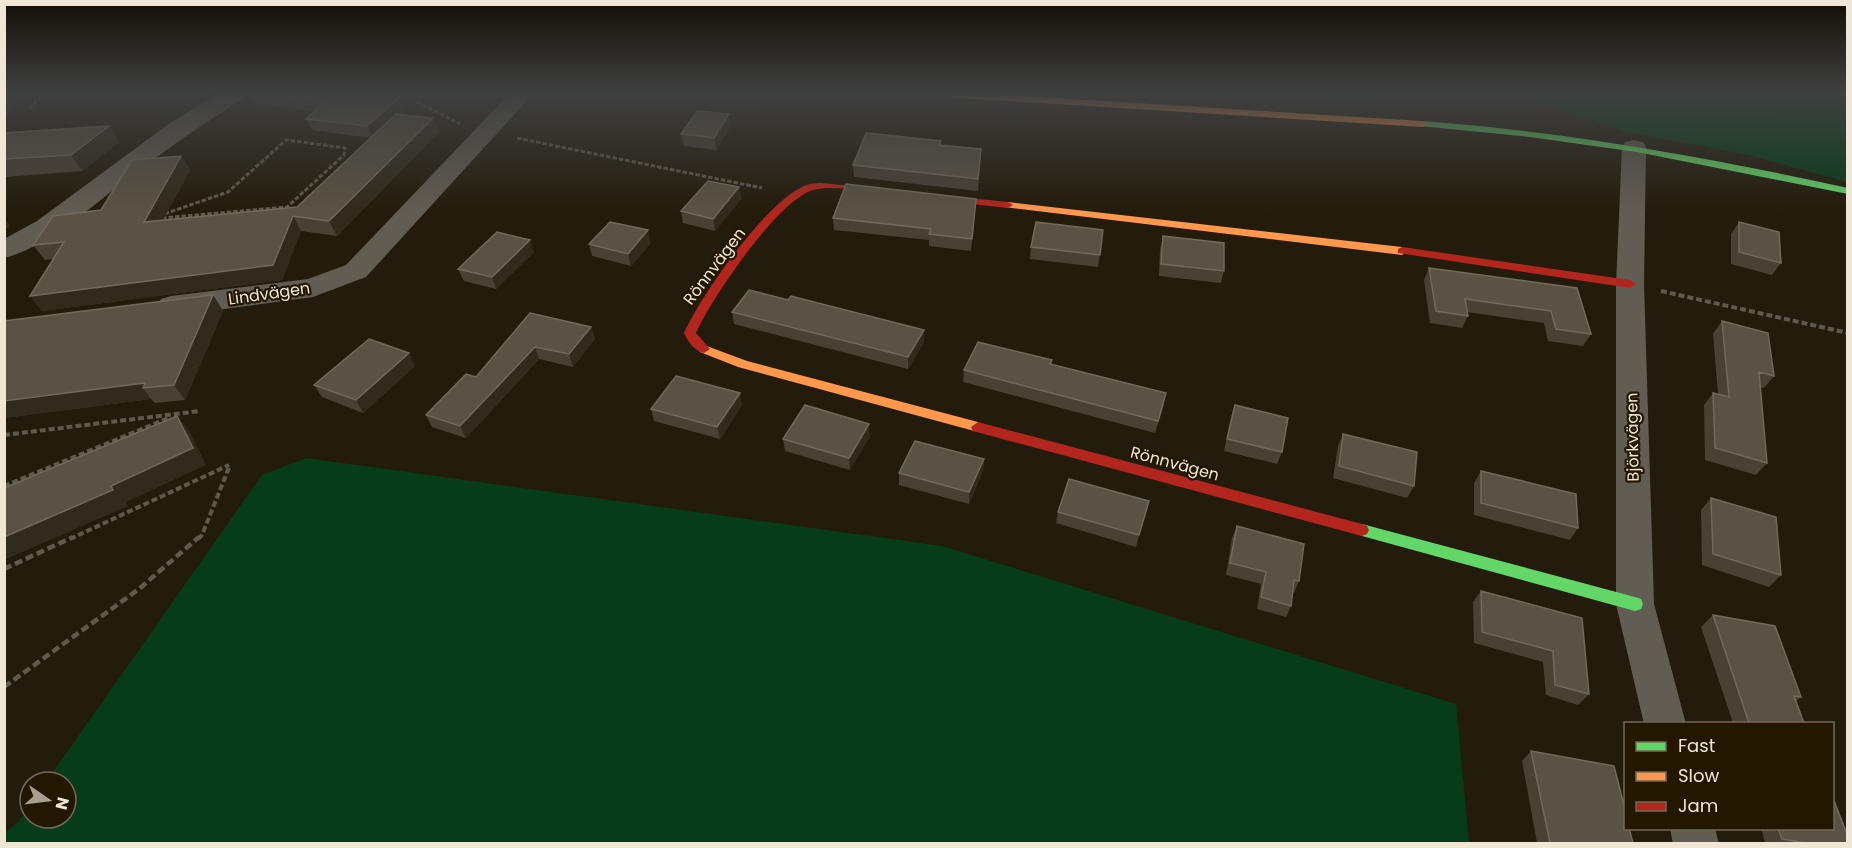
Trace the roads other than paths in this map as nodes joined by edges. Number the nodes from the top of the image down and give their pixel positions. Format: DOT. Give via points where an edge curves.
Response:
graph roads {
  1 [pos="173,133"];
  2 [pos="483,133"];
  3 [pos="1529,133"];
  4 [pos="1634,147"];
  5 [pos="1848,191"];
  6 [pos="4,250"];
  7 [pos="1630,284"];
  8 [pos="150,309"];
  9 [pos="1635,604"];
  10 [pos="1665,722"];
  1 -- 6 [label="street" via="47,227"];
  2 -- 8 [label="street, Lindvägen" via="356,271 313,288"];
  3 -- 4 [label="street"];
  4 -- 5 [label="street"];
  4 -- 7 [label="street, Björkvägen"];
  7 -- 9 [label="street, Björkvägen"];
  7 -- 9 [label="street, Rönnvägen" via="1418,253 865,188 816,186 794,195 770,219 702,306 690,334 698,346 743,364"];
  9 -- 10 [label="street, Björkvägen"];
}
